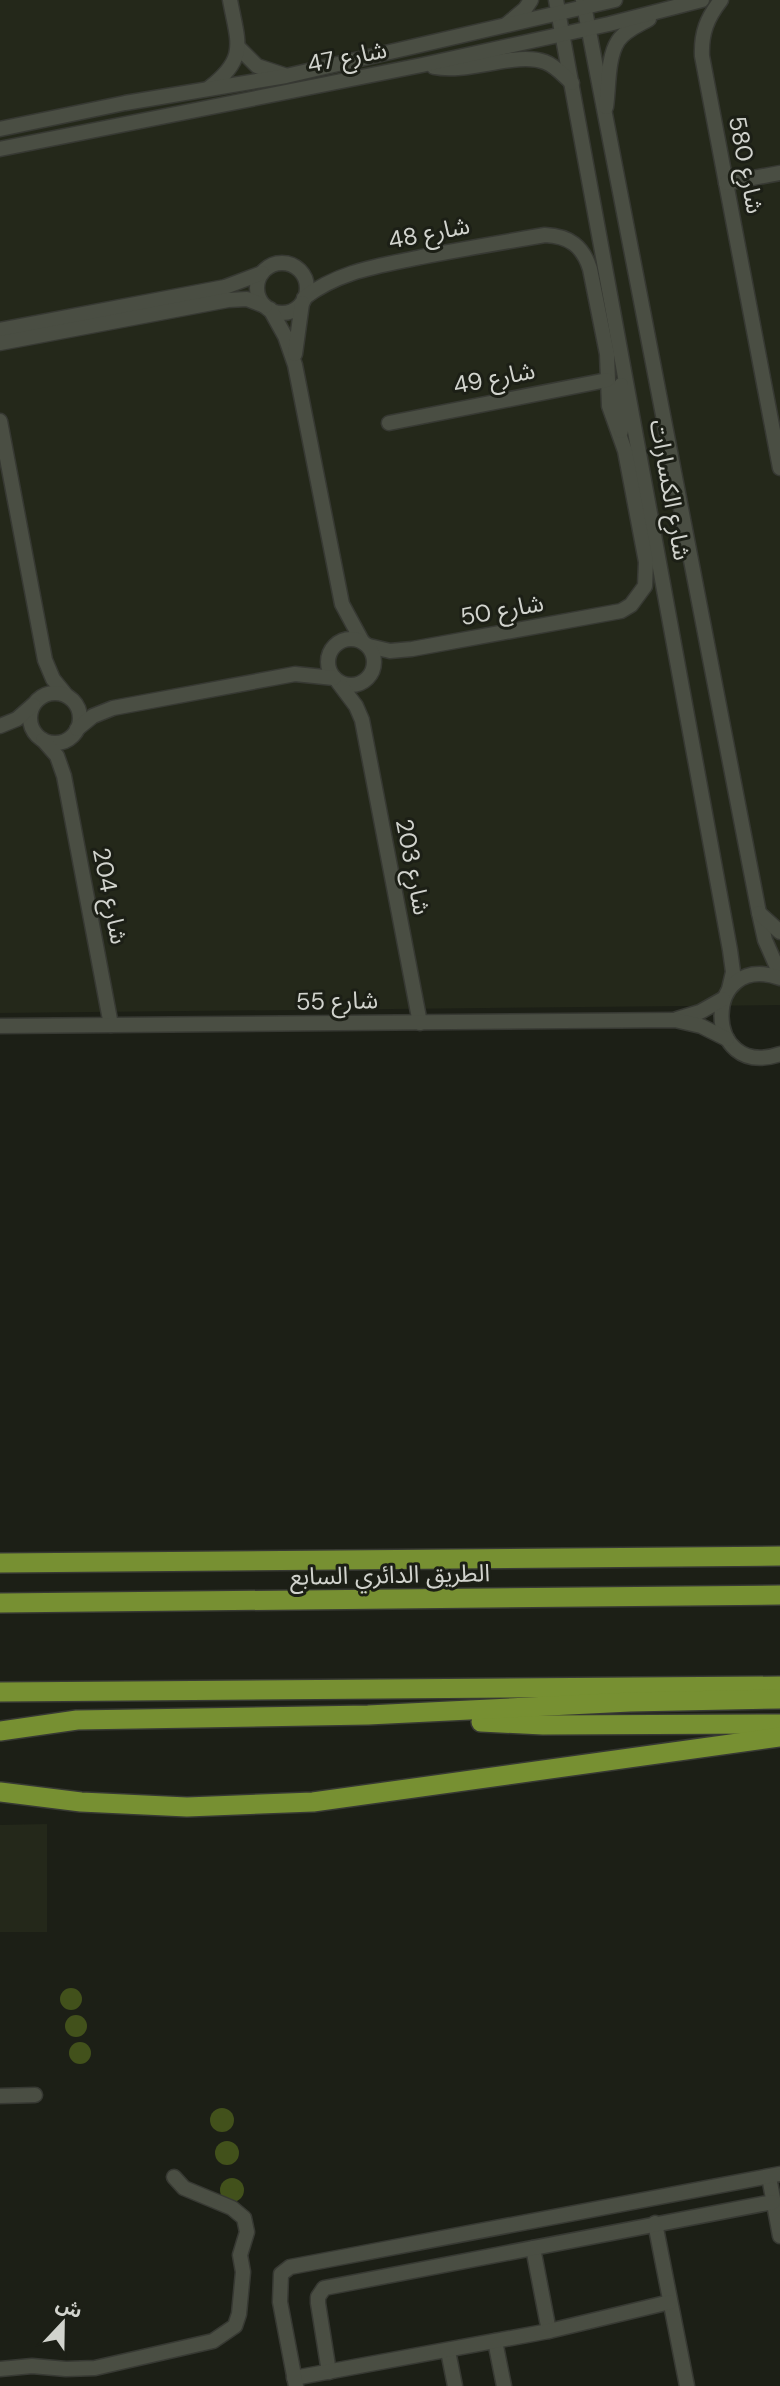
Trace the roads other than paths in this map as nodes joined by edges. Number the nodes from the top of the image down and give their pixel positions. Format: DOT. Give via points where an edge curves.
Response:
graph roads {
  1 [pos="230,0"];
  2 [pos="531,0"];
  3 [pos="615,0"];
  4 [pos="702,0"];
  5 [pos="721,0"];
  6 [pos="583,3"];
  7 [pos="673,6"];
  8 [pos="557,7"];
  9 [pos="503,27"];
  10 [pos="588,29"];
  11 [pos="562,35"];
  12 [pos="239,48"];
  13 [pos="422,65"];
  14 [pos="286,76"];
  15 [pos="572,83"];
  16 [pos="206,90"];
  17 [pos="604,118"];
  18 [pos="0,129"];
  19 [pos="0,149"];
  20 [pos="780,173"];
  21 [pos="726,183"];
  22 [pos="569,240"];
  23 [pos="262,273"];
  24 [pos="303,300"];
  25 [pos="267,307"];
  26 [pos="6,330"];
  27 [pos="0,343"];
  28 [pos="0,355"];
  29 [pos="623,363"];
  30 [pos="295,365"];
  31 [pos="607,380"];
  32 [pos="773,391"];
  33 [pos="0,421"];
  34 [pos="389,423"];
  35 [pos="621,439"];
  36 [pos="780,468"];
  37 [pos="639,596"];
  38 [pos="342,604"];
  39 [pos="365,644"];
  40 [pos="333,648"];
  41 [pos="46,660"];
  42 [pos="295,674"];
  43 [pos="368,679"];
  44 [pos="336,680"];
  45 [pos="69,698"];
  46 [pos="36,702"];
  47 [pos="113,708"];
  48 [pos="362,720"];
  49 [pos="0,727"];
  50 [pos="74,733"];
  51 [pos="40,738"];
  52 [pos="64,776"];
  53 [pos="759,913"];
  54 [pos="780,932"];
  55 [pos="780,976"];
  56 [pos="726,994"];
  57 [pos="675,1020"];
  58 [pos="420,1023"];
  59 [pos="111,1025"];
  60 [pos="0,1026"];
  61 [pos="727,1039"];
  62 [pos="780,1054"];
  63 [pos="780,1556"];
  64 [pos="0,1563"];
  65 [pos="780,1595"];
  66 [pos="0,1603"];
  67 [pos="780,1686"];
  68 [pos="0,1692"];
  69 [pos="780,1699"];
  70 [pos="368,1715"];
  71 [pos="780,1724"];
  72 [pos="0,1731"];
  73 [pos="780,1737"];
  74 [pos="0,1792"];
  75 [pos="35,2095"];
  76 [pos="0,2096"];
  77 [pos="774,2175"];
  78 [pos="174,2177"];
  79 [pos="773,2202"];
  80 [pos="654,2223"];
  81 [pos="780,2236"];
  82 [pos="533,2248"];
  83 [pos="670,2302"];
  84 [pos="549,2330"];
  85 [pos="495,2341"];
  86 [pos="448,2351"];
  87 [pos="0,2369"];
  88 [pos="329,2372"];
  89 [pos="295,2382"];
  90 [pos="455,2386"];
  91 [pos="504,2386"];
  92 [pos="687,2386"];
  1 -- 12 [label="street"];
  2 -- 9 [label="street"];
  3 -- 6 [label="street, شارع 47"];
  4 -- 7 [label="street, شارع 47"];
  5 -- 21 [label="street, شارع 580" via="701,40"];
  6 -- 8 [label="street, شارع 47"];
  6 -- 10 [label="street, شارع الكسارات"];
  7 -- 10 [label="street, شارع 47"];
  7 -- 17 [label="street" via="618,41"];
  8 -- 9 [label="street, شارع 47"];
  8 -- 11 [label="street, شارع الكسارات"];
  9 -- 14 [label="street, شارع 47"];
  10 -- 11 [label="street, شارع 47"];
  10 -- 17 [label="street, شارع الكسارات"];
  11 -- 13 [label="street, شارع 47"];
  11 -- 15 [label="street, شارع الكسارات"];
  12 -- 14 [label="street" via="257,66"];
  12 -- 16 [label="street" via="228,72"];
  13 -- 15 [label="street" via="468,68 534,59 549,64"];
  13 -- 19 [label="street, شارع 47"];
  14 -- 16 [label="street, شارع 47"];
  15 -- 29 [label="street, شارع الكسارات"];
  16 -- 18 [label="street, شارع 47"];
  17 -- 53 [label="street, شارع الكسارات"];
  20 -- 21 [label="street"];
  21 -- 32 [label="street, شارع 580"];
  22 -- 24 [label="street, شارع 48" via="545,235 362,269 335,278"];
  22 -- 31 [label="street, شارع الكسارات" via="587,257 607,354"];
  23 -- 24 [label="street" via="277,264 294,266 305,280"];
  23 -- 25 [label="street" via="257,290"];
  23 -- 26 [label="street" via="225,287"];
  24 -- 25 [label="street" via="287,312"];
  24 -- 30 [label="street"];
  25 -- 26 [label="street" via="247,299 228,300"];
  25 -- 30 [label="street" via="285,336"];
  26 -- 27 [label="street"];
  26 -- 28 [label="street"];
  29 -- 35 [label="street"];
  29 -- 56 [label="street, شارع الكسارات" via="730,950 733,972"];
  30 -- 38 [label="street"];
  31 -- 34 [label="street, شارع 49"];
  31 -- 35 [label="street, شارع الكسارات" via="611,415"];
  32 -- 36 [label="street, شارع 580"];
  33 -- 41 [label="street"];
  35 -- 37 [label="street, شارع الكسارات" via="646,562"];
  37 -- 39 [label="street, شارع 50" via="631,605 609,614 412,649 390,651"];
  38 -- 39 [label="street"];
  38 -- 40 [label="street"];
  39 -- 40 [label="street" via="348,639"];
  39 -- 43 [label="street" via="375,663"];
  40 -- 42 [label="street"];
  40 -- 44 [label="street" via="328,665"];
  41 -- 45 [label="street" via="53,679"];
  41 -- 46 [label="street"];
  42 -- 44 [label="street"];
  42 -- 47 [label="street"];
  43 -- 44 [label="street" via="357,685"];
  43 -- 48 [label="street, شارع 203"];
  44 -- 48 [label="street, شارع 203"];
  45 -- 46 [label="street" via="46,694"];
  45 -- 47 [label="street"];
  45 -- 50 [label="street" via="79,715"];
  46 -- 49 [label="street"];
  46 -- 51 [label="street" via="30,720"];
  47 -- 50 [label="street" via="93,716"];
  48 -- 58 [label="street, شارع 203"];
  49 -- 51 [label="street"];
  50 -- 51 [label="street" via="58,743"];
  50 -- 52 [label="street, شارع 204"];
  51 -- 52 [label="street, شارع 204" via="57,756"];
  52 -- 59 [label="street, شارع 204"];
  53 -- 54 [label="street"];
  53 -- 55 [label="street, شارع الكسارات"];
  55 -- 56 [label="street, شارع الكسارات" via="748,976"];
  56 -- 57 [label="street, شارع 55" via="700,1012"];
  56 -- 61 [label="street, شارع الكسارات" via="720,1019"];
  57 -- 58 [label="street, شارع 55"];
  57 -- 61 [label="street, شارع 55"];
  58 -- 59 [label="street, شارع 55"];
  59 -- 60 [label="street, شارع 55"];
  61 -- 62 [label="street" via="755,1058"];
  63 -- 64 [label="highway"];
  65 -- 66 [label="highway, الطريق الدائري السابع"];
  67 -- 68 [label="highway"];
  69 -- 70 [label="highway"];
  70 -- 71 [label="highway" via="543,1725"];
  70 -- 72 [label="highway" via="77,1720"];
  73 -- 74 [label="highway" via="313,1802 187,1807 80,1802"];
  75 -- 76 [label="street"];
  77 -- 79 [label="street"];
  77 -- 89 [label="street" via="290,2267 281,2274 280,2302"];
  78 -- 87 [label="street" via="184,2188 232,2208 244,2218 247,2232 240,2255 243,2272 235,2326 213,2341 95,2368"];
  79 -- 80 [label="street"];
  79 -- 81 [label="street"];
  80 -- 82 [label="street"];
  80 -- 83 [label="street"];
  82 -- 84 [label="street"];
  82 -- 88 [label="street" via="324,2288 318,2303"];
  83 -- 84 [label="street"];
  83 -- 92 [label="street"];
  84 -- 85 [label="street"];
  85 -- 86 [label="street"];
  85 -- 91 [label="street"];
  86 -- 88 [label="street"];
  86 -- 90 [label="street"];
  88 -- 89 [label="street"];
}
